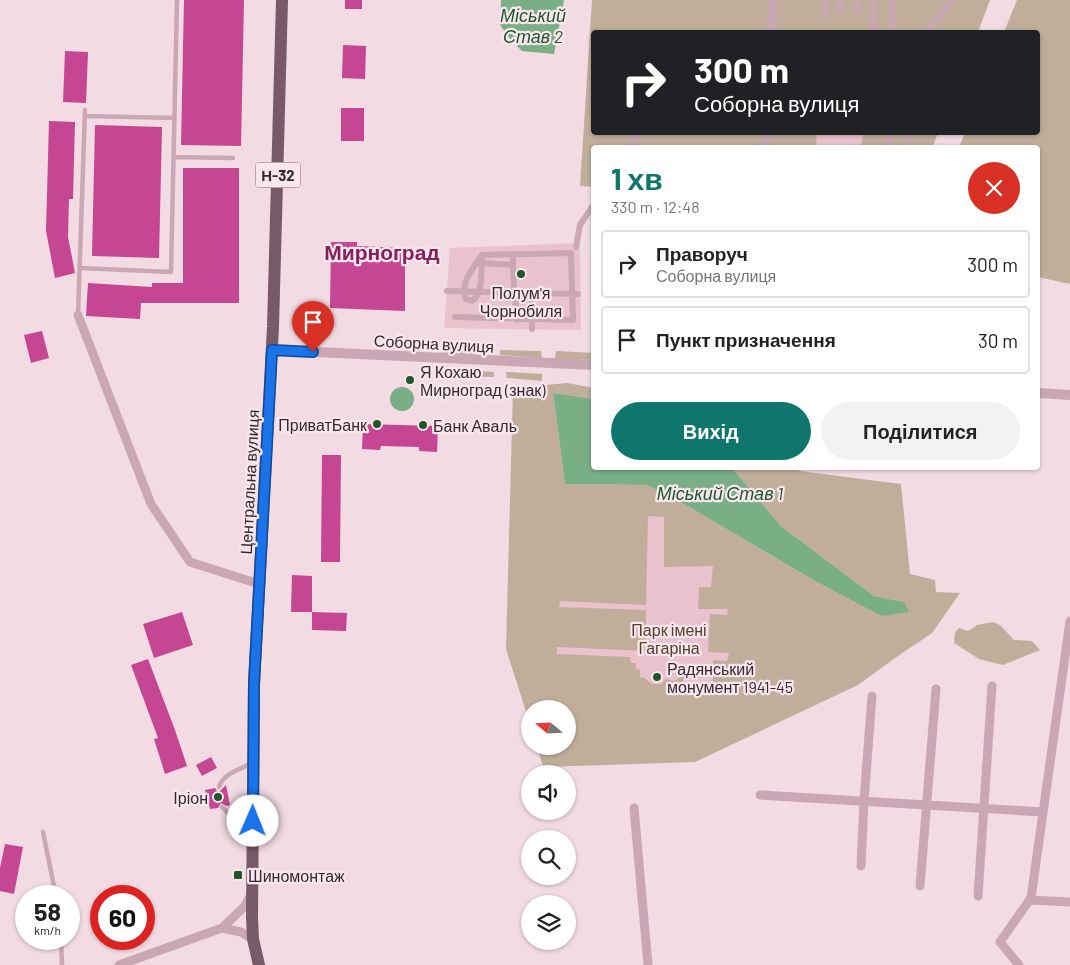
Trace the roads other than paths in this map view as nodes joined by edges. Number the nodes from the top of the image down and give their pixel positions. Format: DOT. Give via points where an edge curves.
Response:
graph roads {
  1 [pos="177,0"];
  2 [pos="282,0"];
  3 [pos="773,0"];
  4 [pos="826,0"];
  5 [pos="840,0"];
  6 [pos="858,0"];
  7 [pos="874,0"];
  8 [pos="893,0"];
  9 [pos="953,0"];
  10 [pos="840,12"];
  11 [pos="858,12"];
  12 [pos="825,14"];
  13 [pos="771,30"];
  14 [pos="873,30"];
  15 [pos="892,30"];
  16 [pos="928,30"];
  17 [pos="86,110"];
  18 [pos="85,116"];
  19 [pos="174,118"];
  20 [pos="174,157"];
  21 [pos="233,158"];
  22 [pos="591,208"];
  23 [pos="576,247"];
  24 [pos="513,254"];
  25 [pos="482,255"];
  26 [pos="482,263"];
  27 [pos="513,265"];
  28 [pos="80,268"];
  29 [pos="447,291"];
  30 [pos="478,292"];
  31 [pos="494,292"];
  32 [pos="514,292"];
  33 [pos="532,293"];
  34 [pos="578,294"];
  35 [pos="78,315"];
  36 [pos="455,317"];
  37 [pos="517,320"];
  38 [pos="532,329"];
  39 [pos="272,350"];
  40 [pos="591,365"];
  41 [pos="1040,393"];
  42 [pos="1070,395"];
  43 [pos="259,584"];
  44 [pos="1070,621"];
  45 [pos="992,686"];
  46 [pos="936,689"];
  47 [pos="872,696"];
  48 [pos="253,763"];
  49 [pos="219,787"];
  50 [pos="760,795"];
  51 [pos="864,801"];
  52 [pos="927,805"];
  53 [pos="222,807"];
  54 [pos="983,807"];
  55 [pos="634,808"];
  56 [pos="1043,812"];
  57 [pos="253,821"];
  58 [pos="43,832"];
  59 [pos="862,866"];
  60 [pos="54,885"];
  61 [pos="920,886"];
  62 [pos="252,891"];
  63 [pos="978,896"];
  64 [pos="1029,900"];
  65 [pos="1070,902"];
  66 [pos="222,928"];
  67 [pos="253,939"];
  68 [pos="61,950"];
  69 [pos="62,965"];
  70 [pos="119,965"];
  71 [pos="259,965"];
  72 [pos="648,965"];
  73 [pos="1019,965"];
  1 -- 19 [label="lane"];
  2 -- 39 [label="main road, Центральна вулиця / Н-32"];
  3 -- 13 [label="street"];
  4 -- 12 [label="street"];
  5 -- 10 [label="street"];
  6 -- 11 [label="street"];
  7 -- 14 [label="street"];
  8 -- 15 [label="street"];
  9 -- 16 [label="street"];
  17 -- 18 [label="lane"];
  18 -- 19 [label="lane"];
  18 -- 28 [label="lane"];
  19 -- 20 [label="lane"];
  20 -- 21 [label="lane"];
  20 -- 28 [label="lane" via="171,272"];
  22 -- 23 [label="street" via="580,225"];
  24 -- 25 [label="street"];
  24 -- 27 [label="street"];
  24 -- 36 [label="street" via="571,253 573,320"];
  25 -- 26 [label="street"];
  25 -- 30 [label="street" via="466,279 464,295 472,301"];
  26 -- 27 [label="street"];
  26 -- 30 [label="street"];
  27 -- 32 [label="street"];
  28 -- 35 [label="lane"];
  29 -- 30 [label="street"];
  30 -- 31 [label="street"];
  31 -- 32 [label="street"];
  31 -- 37 [label="street" via="497,296 515,296"];
  32 -- 33 [label="street"];
  33 -- 34 [label="street"];
  33 -- 38 [label="street"];
  35 -- 43 [label="street" via="151,504 190,562"];
  39 -- 40 [label="street, Соборна вулиця"];
  39 -- 43 [label="main road, Центральна вулиця / Н-32"];
  41 -- 42 [label="street"];
  43 -- 48 [label="main road, Центральна вулиця / Н-32"];
  44 -- 56 [label="street"];
  45 -- 54 [label="street"];
  46 -- 52 [label="street"];
  47 -- 51 [label="street"];
  48 -- 49 [label="lane" via="225,777"];
  48 -- 57 [label="main road, Центральна вулиця / Н-32"];
  50 -- 51 [label="street"];
  51 -- 52 [label="street"];
  51 -- 59 [label="street"];
  52 -- 54 [label="street"];
  52 -- 61 [label="street"];
  53 -- 57 [label="lane" via="232,817"];
  54 -- 56 [label="street"];
  54 -- 63 [label="street"];
  55 -- 72 [label="street"];
  56 -- 64 [label="street"];
  57 -- 62 [label="main road, Центральна вулиця / Н-32"];
  58 -- 60 [label="lane"];
  62 -- 66 [label="street" via="245,906"];
  62 -- 67 [label="main road, Центральна вулиця / Н-32"];
  64 -- 65 [label="street"];
  64 -- 73 [label="street" via="1000,942"];
  66 -- 67 [label="street" via="241,932"];
  66 -- 70 [label="street"];
  67 -- 71 [label="main road, Центральна вулиця / Н-32"];
  68 -- 69 [label="lane"];
}
